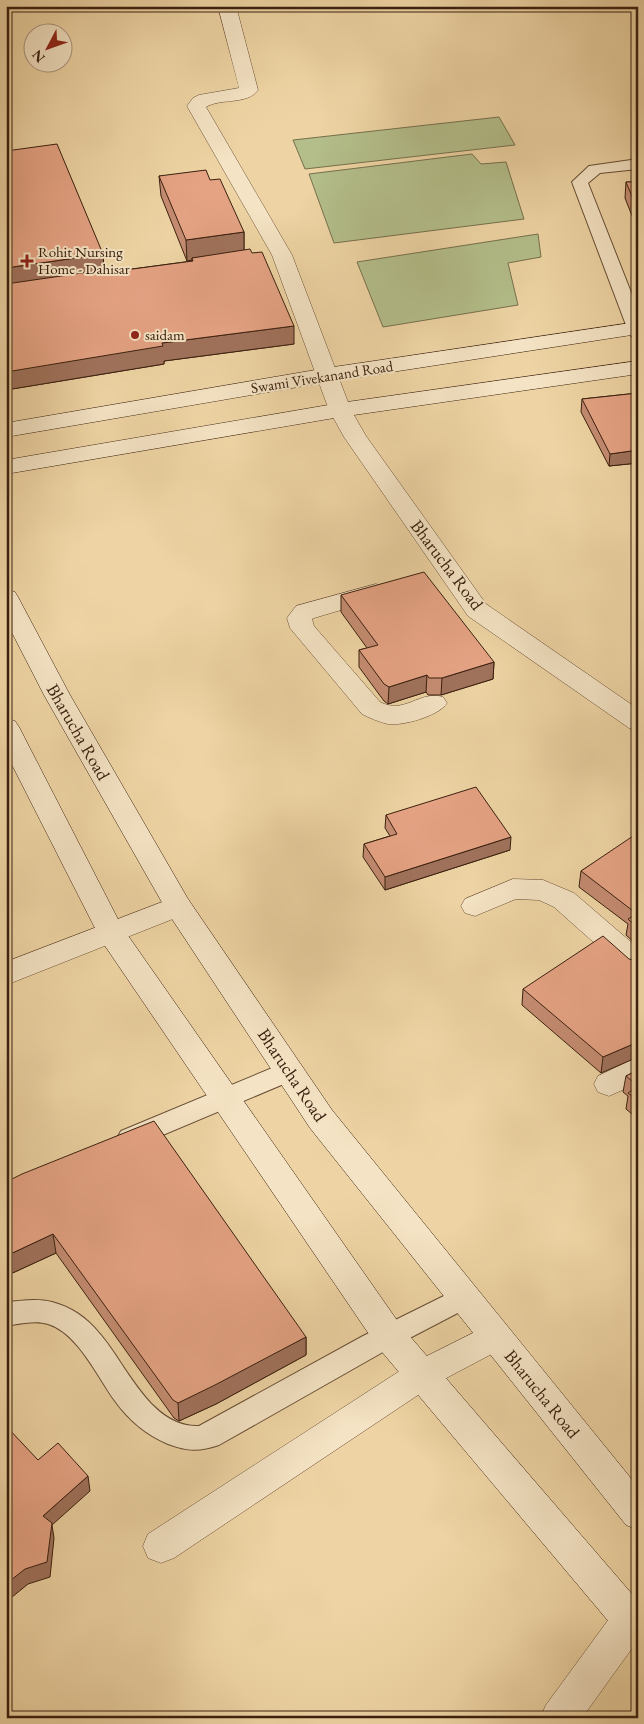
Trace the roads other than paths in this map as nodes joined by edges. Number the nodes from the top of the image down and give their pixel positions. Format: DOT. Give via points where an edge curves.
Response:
graph roads {
  1 [pos="227,6"];
  2 [pos="638,164"];
  3 [pos="637,330"];
  4 [pos="638,367"];
  5 [pos="327,375"];
  6 [pos="340,410"];
  7 [pos="6,430"];
  8 [pos="6,467"];
  9 [pos="402,585"];
  10 [pos="6,597"];
  11 [pos="434,703"];
  12 [pos="638,722"];
  13 [pos="6,727"];
  14 [pos="178,906"];
  15 [pos="475,906"];
  16 [pos="111,933"];
  17 [pos="638,965"];
  18 [pos="6,974"];
  19 [pos="638,1069"];
  20 [pos="289,1071"];
  21 [pos="609,1084"];
  22 [pos="226,1099"];
  23 [pos="106,1148"];
  24 [pos="464,1297"];
  25 [pos="6,1314"];
  26 [pos="389,1336"];
  27 [pos="495,1336"];
  28 [pos="421,1375"];
  29 [pos="638,1514"];
  30 [pos="161,1546"];
  31 [pos="635,1619"];
  32 [pos="559,1718"];
  1 -- 5 [label="street, Bharucha Road" via="249,90 243,94 205,99 196,106 272,256"];
  2 -- 3 [label="lane" via="595,169 580,182"];
  3 -- 5 [label="street, Swami Vivekanand Road"];
  4 -- 6 [label="street, Swami Vivekanand Road"];
  5 -- 6 [label="street, Bharucha Road"];
  5 -- 7 [label="street, Swami Vivekanand Road"];
  6 -- 8 [label="street, Swami Vivekanand Road"];
  6 -- 12 [label="street, Bharucha Road" via="439,575 477,610"];
  9 -- 11 [label="street" via="305,612 299,618 302,628 371,708 392,717"];
  10 -- 14 [label="street, Bharucha Road" via="57,695"];
  13 -- 16 [label="street"];
  14 -- 16 [label="street"];
  14 -- 20 [label="street, Bharucha Road"];
  15 -- 17 [label="street" via="514,889 543,890 564,900"];
  16 -- 18 [label="street"];
  16 -- 22 [label="street"];
  19 -- 21 [label="street"];
  20 -- 22 [label="lane"];
  20 -- 24 [label="street, Bharucha Road" via="321,1119"];
  22 -- 23 [label="lane"];
  22 -- 26 [label="street"];
  24 -- 26 [label="lane"];
  24 -- 27 [label="street, Bharucha Road"];
  25 -- 26 [label="lane" via="47,1312 68,1322 92,1344 139,1411 161,1428 196,1440 209,1436"];
  26 -- 28 [label="street"];
  27 -- 28 [label="street"];
  27 -- 29 [label="street, Bharucha Road"];
  28 -- 30 [label="street"];
  28 -- 31 [label="street"];
  31 -- 32 [label="street"];
}
